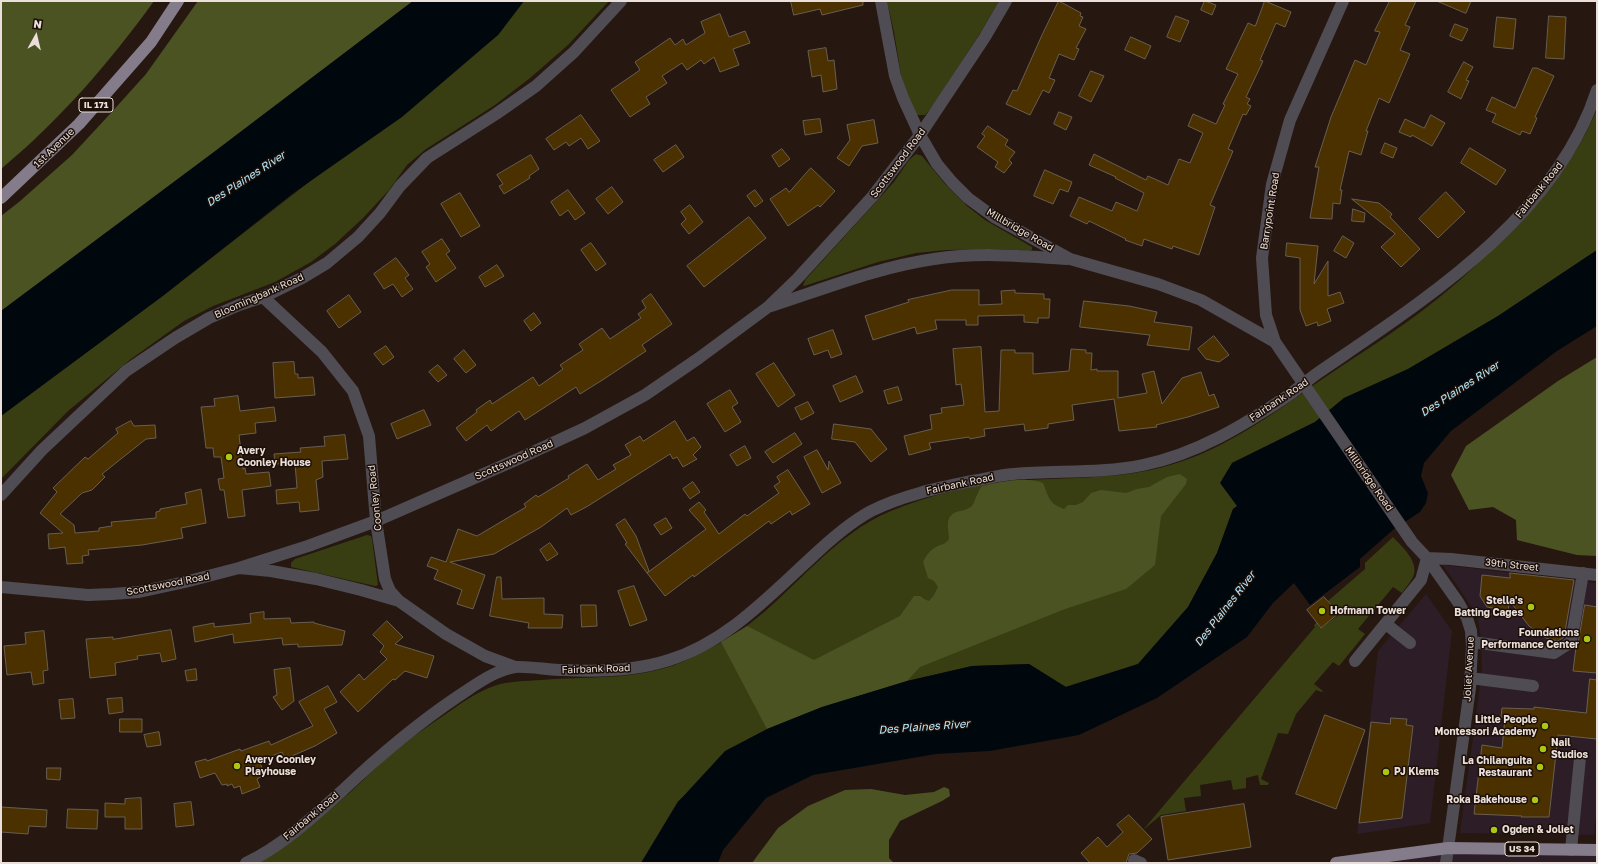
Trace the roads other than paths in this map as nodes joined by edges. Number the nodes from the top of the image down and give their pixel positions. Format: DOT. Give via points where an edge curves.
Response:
graph roads {
  1 [pos="178,1"];
  2 [pos="621,1"];
  3 [pos="882,1"];
  4 [pos="1006,1"];
  5 [pos="1343,1"];
  6 [pos="1597,90"];
  7 [pos="920,135"];
  8 [pos="1,198"];
  9 [pos="1070,259"];
  10 [pos="263,297"];
  11 [pos="768,307"];
  12 [pos="1275,342"];
  13 [pos="1303,384"];
  14 [pos="1313,398"];
  15 [pos="1,495"];
  16 [pos="376,521"];
  17 [pos="1427,558"];
  18 [pos="238,568"];
  19 [pos="1583,573"];
  20 [pos="1597,575"];
  21 [pos="1,588"];
  22 [pos="398,601"];
  23 [pos="1386,624"];
  24 [pos="1472,642"];
  25 [pos="1410,643"];
  26 [pos="1355,661"];
  27 [pos="515,667"];
  28 [pos="1470,678"];
  29 [pos="1533,686"];
  30 [pos="1580,758"];
  31 [pos="1448,848"];
  32 [pos="1571,850"];
  33 [pos="1597,850"];
  34 [pos="246,863"];
  35 [pos="1343,863"];
  36 [pos="1446,863"];
  1 -- 8 [label="main road, 1st Avenue / IL 171" via="150,42 79,124"];
  2 -- 10 [label="street, Bloomingbank Road" via="574,52 536,86 427,158 358,237 333,258 302,278"];
  3 -- 7 [label="street, Millbridge Road" via="895,76"];
  4 -- 7 [label="street, Scottswood Road" via="986,37"];
  5 -- 12 [label="street, Barrypoint Road" via="1290,120 1272,184 1262,258 1266,315"];
  6 -- 13 [label="street, Fairbank Road" via="1580,131 1564,158 1528,207 1443,285"];
  7 -- 9 [label="street, Millbridge Road" via="937,164 968,198 994,216"];
  7 -- 11 [label="street, Scottswood Road" via="872,197"];
  9 -- 11 [label="street, Scottswood Road" via="998,255 934,259 858,278"];
  9 -- 12 [label="street, Millbridge Road" via="1158,284 1201,300"];
  10 -- 15 [label="street, Bloomingbank Road" via="209,318 126,371 42,450"];
  10 -- 16 [label="street, Coonley Road" via="322,352 353,391 369,436"];
  11 -- 16 [label="street, Scottswood Road" via="645,395 585,428"];
  12 -- 13 [label="street, Barrypoint Road"];
  13 -- 14 [label="street, Barrypoint Road"];
  13 -- 27 [label="street, Fairbank Road" via="1214,440 1171,458 1141,465 1086,472 1010,474 928,490 872,511 844,528 736,625 715,639 670,660 638,668 604,671"];
  14 -- 17 [label="street, Millbridge Road" via="1412,542"];
  16 -- 18 [label="street, Scottswood Road"];
  16 -- 22 [label="street, Coonley Road" via="385,579"];
  17 -- 19 [label="street, 39th Street"];
  17 -- 23 [label="street" via="1421,580"];
  17 -- 24 [label="street, Joliet Avenue" via="1467,618"];
  18 -- 21 [label="street, Scottswood Road" via="147,590 112,594 88,595"];
  18 -- 22 [label="street, Scottswood Road" via="316,579"];
  19 -- 20 [label="street, 39th Street"];
  19 -- 24 [label="street" via="1571,642 1554,653"];
  22 -- 27 [label="street, Coonley Road" via="446,634 485,656"];
  23 -- 25 [label="street"];
  23 -- 26 [label="street"];
  24 -- 28 [label="street, Joliet Avenue"];
  27 -- 34 [label="street, Fairbank Road" via="482,680 432,714 318,813 284,840"];
  28 -- 29 [label="street"];
  28 -- 31 [label="street, Joliet Avenue"];
  30 -- 32 [label="street"];
  31 -- 32 [label="main road, US 34"];
  31 -- 35 [label="main road, US 34"];
  31 -- 36 [label="street, Joliet Avenue"];
  32 -- 33 [label="main road, US 34"];
}
